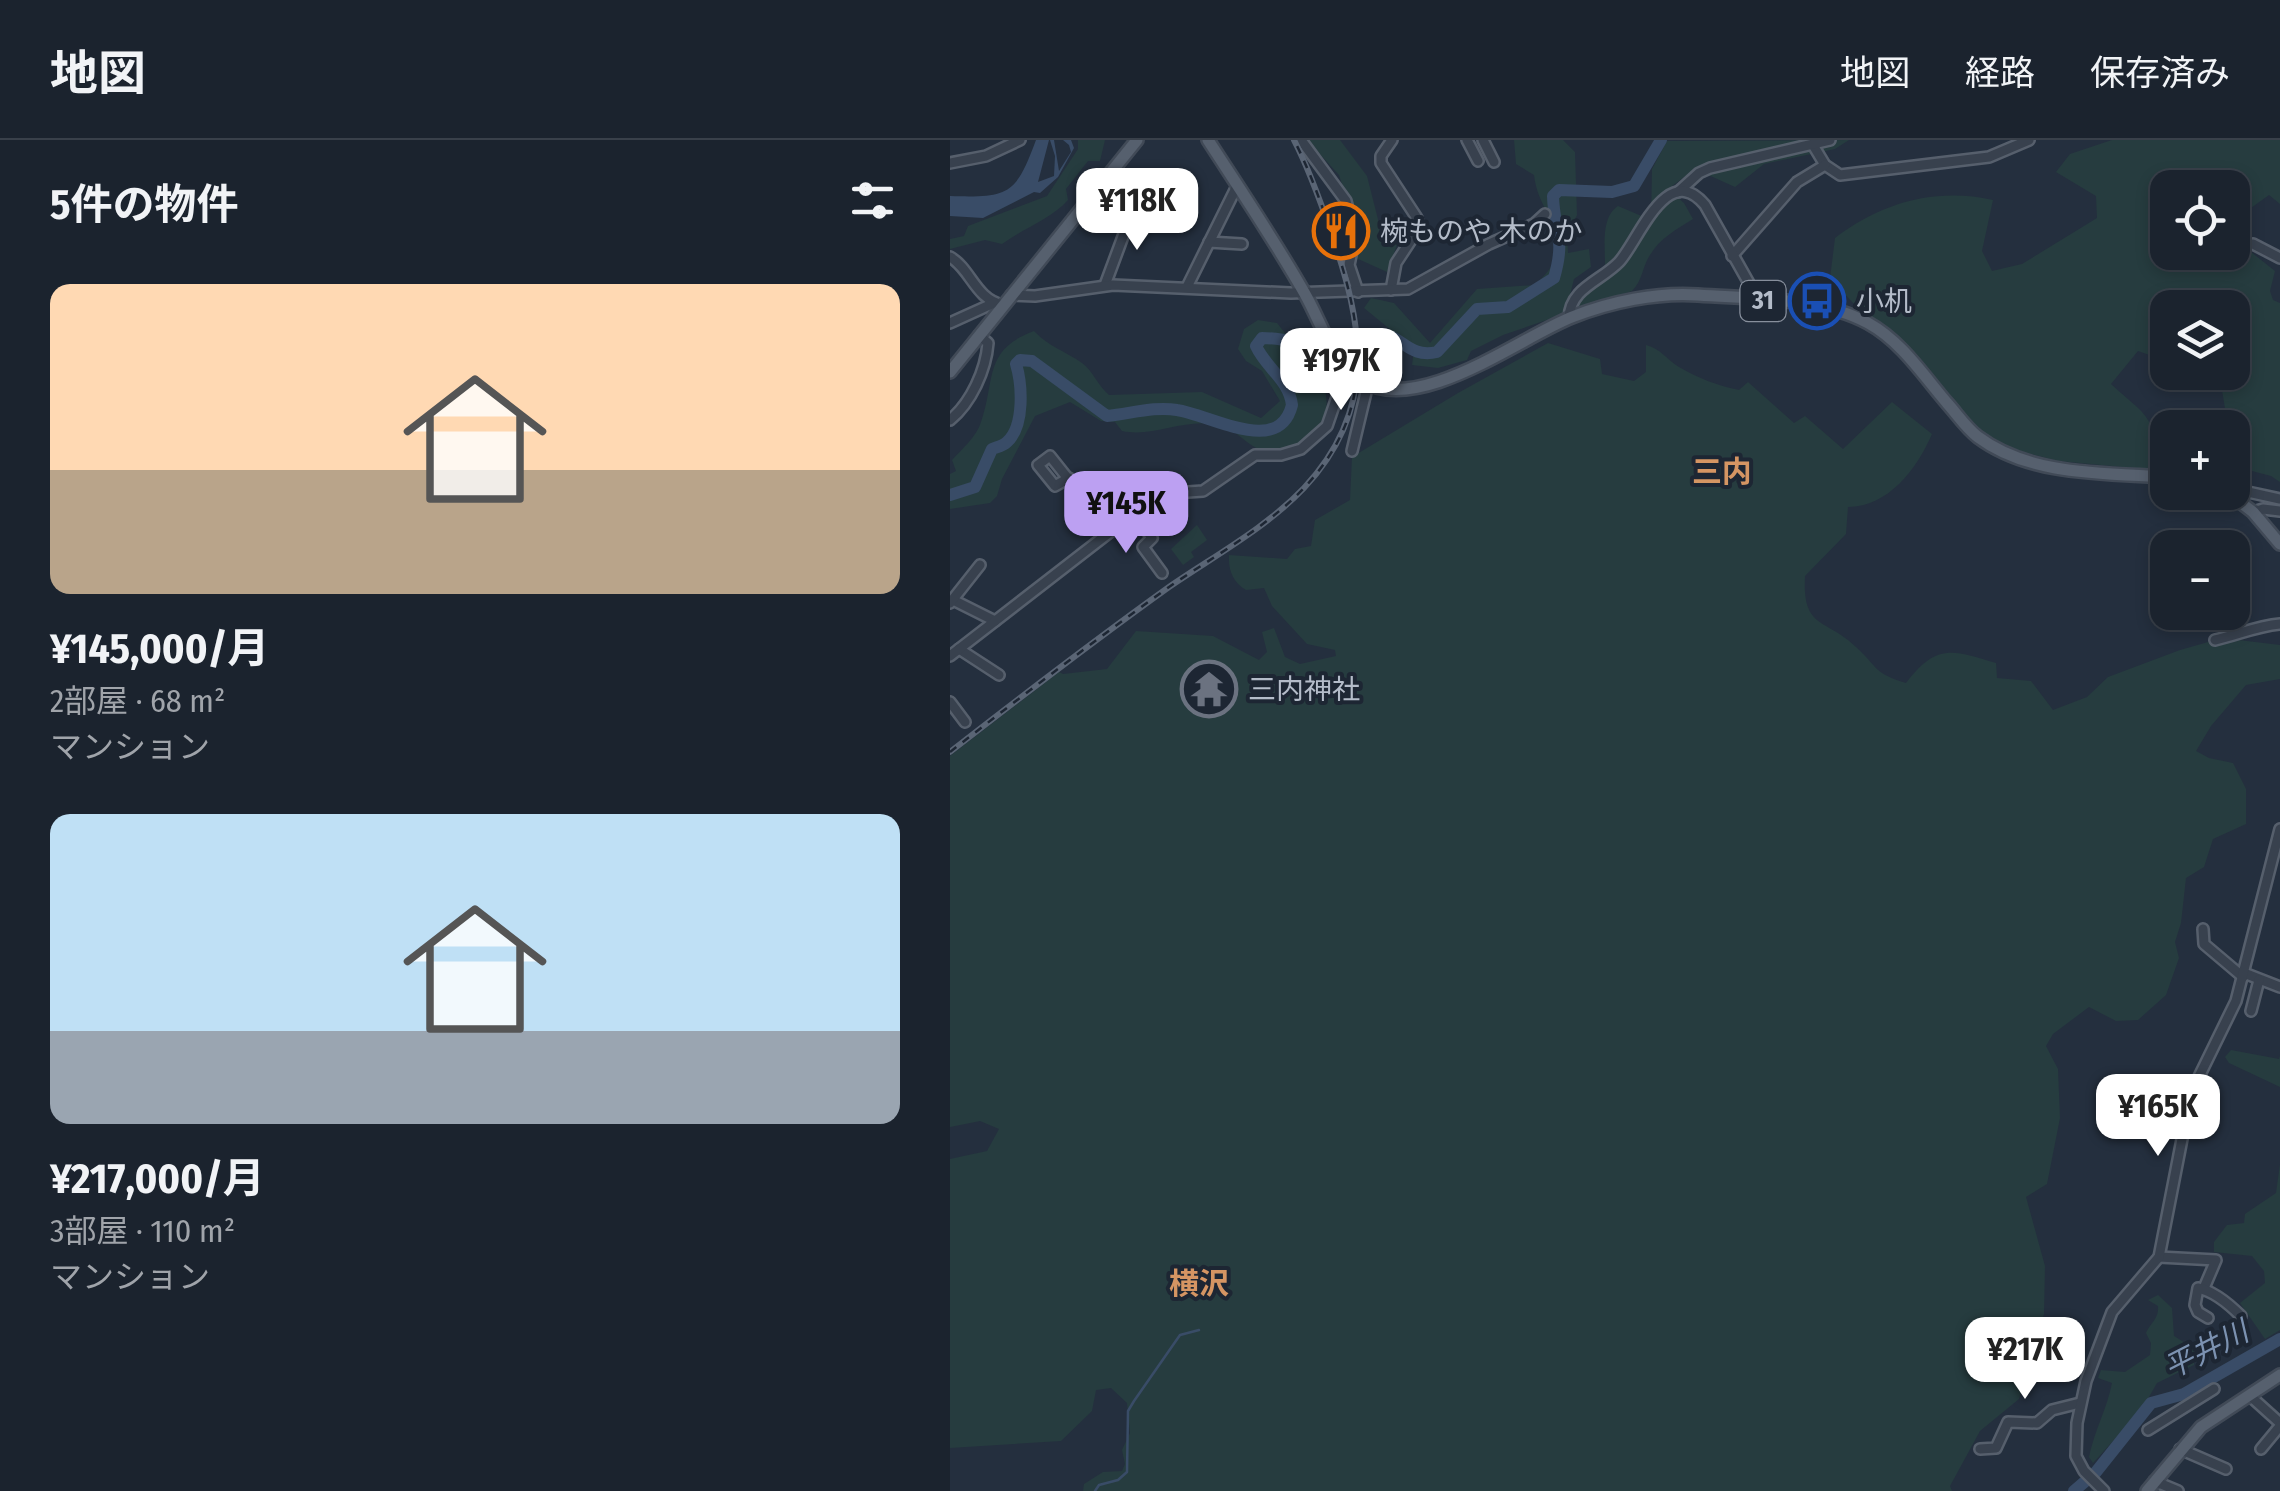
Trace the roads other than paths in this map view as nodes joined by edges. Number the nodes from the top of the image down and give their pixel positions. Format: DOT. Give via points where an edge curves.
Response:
graph roads {
  1 [pos="1020,140"];
  2 [pos="1138,140"];
  3 [pos="1208,140"];
  4 [pos="1301,140"];
  5 [pos="1466,140"];
  6 [pos="1483,140"];
  7 [pos="1830,140"];
  8 [pos="1387,142"];
  9 [pos="2022,142"];
  10 [pos="1813,145"];
  11 [pos="1478,162"];
  12 [pos="1494,162"];
  13 [pos="950,163"];
  14 [pos="1825,165"];
  15 [pos="1238,186"];
  16 [pos="1676,194"];
  17 [pos="1134,207"];
  18 [pos="1544,214"];
  19 [pos="1209,242"];
  20 [pos="1242,244"];
  21 [pos="2253,244"];
  22 [pos="1732,256"];
  23 [pos="950,257"];
  24 [pos="2280,258"];
  25 [pos="1105,285"];
  26 [pos="1187,286"];
  27 [pos="1391,290"];
  28 [pos="1358,292"];
  29 [pos="1304,293"];
  30 [pos="1003,301"];
  31 [pos="1760,301"];
  32 [pos="1568,318"];
  33 [pos="950,323"];
  34 [pos="980,335"];
  35 [pos="1347,368"];
  36 [pos="950,372"];
  37 [pos="1368,384"];
  38 [pos="950,420"];
  39 [pos="1352,451"];
  40 [pos="2150,476"];
  41 [pos="1070,478"];
  42 [pos="2250,492"];
  43 [pos="2280,499"];
  44 [pos="2250,510"];
  45 [pos="2280,511"];
  46 [pos="2253,512"];
  47 [pos="1134,513"];
  48 [pos="2280,544"];
  49 [pos="980,565"];
  50 [pos="1162,573"];
  51 [pos="952,601"];
  52 [pos="995,621"];
  53 [pos="2280,624"];
  54 [pos="2215,640"];
  55 [pos="954,652"];
  56 [pos="999,675"];
  57 [pos="950,702"];
  58 [pos="965,722"];
  59 [pos="2280,829"];
  60 [pos="2277,850"];
  61 [pos="2203,929"];
  62 [pos="2244,975"];
  63 [pos="2259,980"];
  64 [pos="2280,987"];
  65 [pos="2251,1011"];
  66 [pos="2159,1257"];
  67 [pos="2204,1288"];
  68 [pos="2241,1316"];
  69 [pos="2208,1318"];
  70 [pos="2280,1375"];
  71 [pos="2214,1389"];
  72 [pos="2249,1395"];
  73 [pos="2080,1403"];
  74 [pos="2280,1424"];
  75 [pos="2148,1430"];
  76 [pos="1980,1449"];
  77 [pos="2180,1449"];
  78 [pos="2261,1450"];
  79 [pos="2226,1469"];
  80 [pos="2151,1486"];
  81 [pos="2101,1488"];
  82 [pos="2178,1491"];
  1 -- 13 [label="street"];
  2 -- 30 [label="main road"];
  3 -- 15 [label="main road"];
  4 -- 28 [label="street" via="1346,201 1355,236 1349,265"];
  5 -- 11 [label="street"];
  6 -- 12 [label="street"];
  7 -- 10 [label="street"];
  8 -- 27 [label="street" via="1381,162 1419,228 1396,262"];
  9 -- 14 [label="street" via="1989,156 1853,174"];
  10 -- 14 [label="street"];
  10 -- 16 [label="street" via="1710,168"];
  14 -- 22 [label="street" via="1797,182"];
  15 -- 19 [label="street"];
  15 -- 29 [label="main road"];
  16 -- 22 [label="street" via="1699,198"];
  16 -- 32 [label="street" via="1652,210 1618,262 1578,294"];
  17 -- 25 [label="street"];
  18 -- 27 [label="street" via="1416,287"];
  19 -- 20 [label="street"];
  19 -- 26 [label="street"];
  21 -- 24 [label="street"];
  22 -- 31 [label="street"];
  23 -- 30 [label="street" via="970,281"];
  25 -- 26 [label="street"];
  25 -- 30 [label="street"];
  26 -- 29 [label="street"];
  27 -- 28 [label="street"];
  28 -- 29 [label="street"];
  29 -- 35 [label="main road"];
  30 -- 33 [label="street"];
  30 -- 34 [label="main road"];
  31 -- 32 [label="main road, 31" via="1662,296"];
  31 -- 40 [label="main road, 31" via="1834,310 1880,330 1973,433 2008,454 2071,470"];
  32 -- 37 [label="main road, 31" via="1430,384 1396,390"];
  34 -- 36 [label="main road"];
  34 -- 38 [label="street" via="988,343 984,363"];
  35 -- 37 [label="main road"];
  35 -- 47 [label="street" via="1326,426 1301,449 1255,456 1203,492 1174,493"];
  37 -- 39 [label="street"];
  41 -- 47 [label="street" via="1088,505 1116,490"];
  42 -- 43 [label="street"];
  44 -- 46 [label="main road"];
  45 -- 46 [label="street"];
  46 -- 48 [label="main road"];
  47 -- 50 [label="street" via="1152,538 1143,547"];
  47 -- 52 [label="street"];
  49 -- 51 [label="street"];
  51 -- 52 [label="street"];
  52 -- 55 [label="street"];
  53 -- 54 [label="street"];
  55 -- 56 [label="street"];
  57 -- 58 [label="street"];
  59 -- 60 [label="street"];
  60 -- 62 [label="street"];
  61 -- 62 [label="street" via="2204,944"];
  62 -- 63 [label="street"];
  62 -- 66 [label="street" via="2191,1093"];
  63 -- 64 [label="street"];
  63 -- 65 [label="street"];
  66 -- 67 [label="street" via="2216,1260"];
  66 -- 73 [label="street" via="2108,1319"];
  67 -- 68 [label="street"];
  67 -- 69 [label="street" via="2198,1288 2195,1305"];
  70 -- 72 [label="main road"];
  71 -- 75 [label="street"];
  72 -- 74 [label="street"];
  72 -- 77 [label="main road"];
  73 -- 76 [label="street" via="2052,1410 2038,1423 2008,1422 1996,1448"];
  73 -- 81 [label="street" via="2076,1456"];
  74 -- 78 [label="street"];
  77 -- 79 [label="street"];
  77 -- 80 [label="main road"];
  80 -- 82 [label="street"];
}
